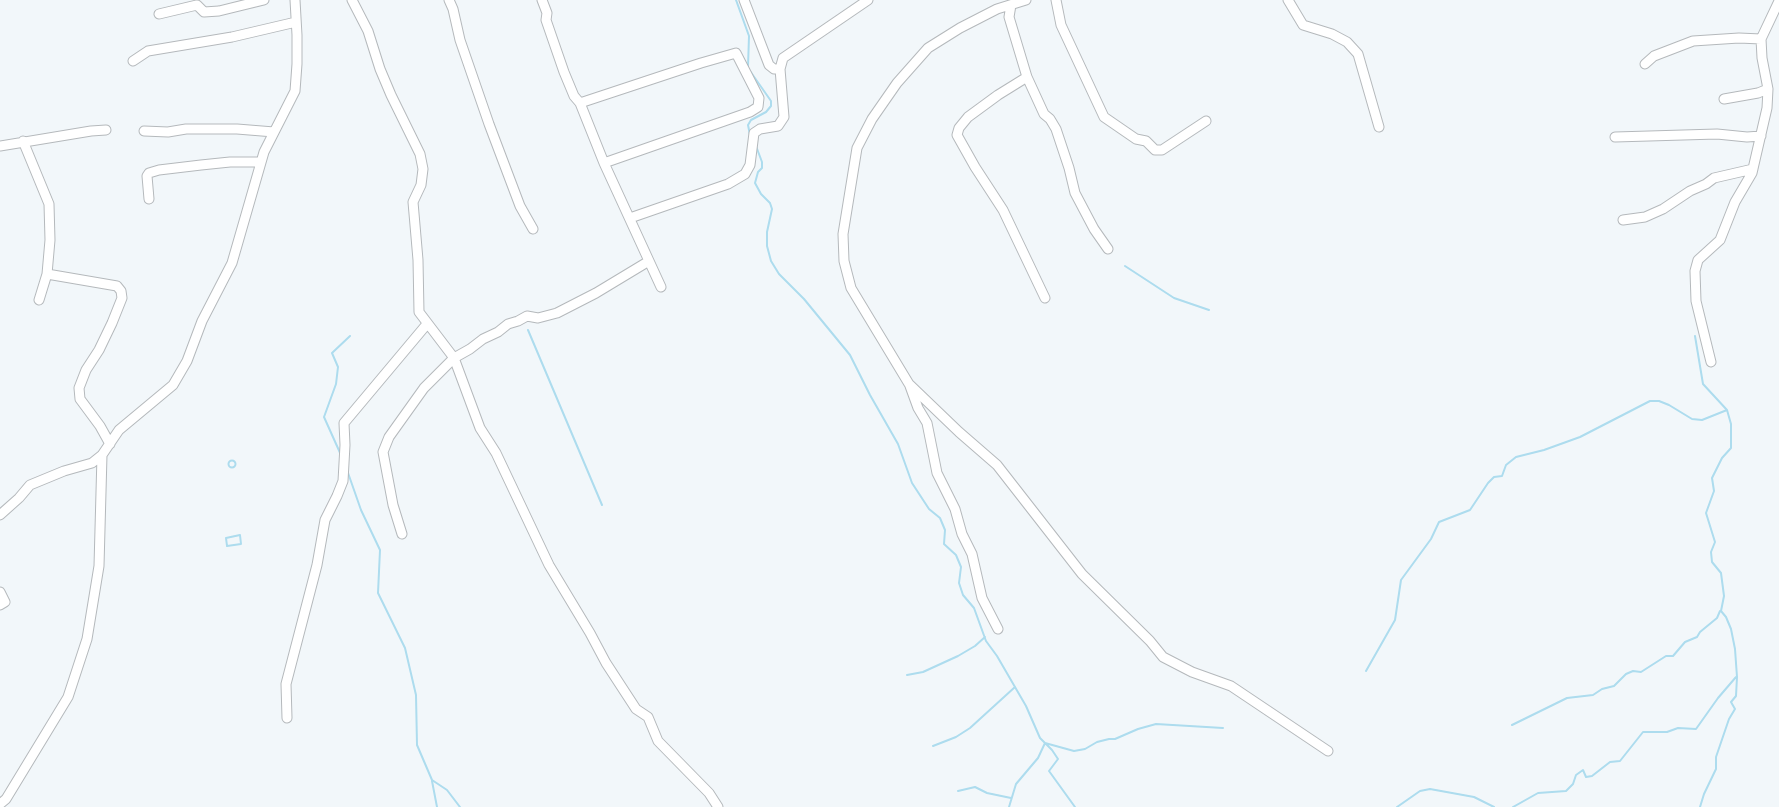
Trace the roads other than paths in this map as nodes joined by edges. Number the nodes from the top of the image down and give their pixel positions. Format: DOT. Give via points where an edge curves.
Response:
graph roads {
  1 [pos="264,0"];
  2 [pos="295,0"];
  3 [pos="352,0"];
  4 [pos="449,0"];
  5 [pos="542,0"];
  6 [pos="744,0"];
  7 [pos="868,0"];
  8 [pos="1026,0"];
  9 [pos="1056,0"];
  10 [pos="1288,0"];
  11 [pos="1779,1"];
  12 [pos="1011,5"];
  13 [pos="159,14"];
  14 [pos="296,22"];
  15 [pos="1762,39"];
  16 [pos="133,62"];
  17 [pos="1645,64"];
  18 [pos="780,69"];
  19 [pos="1027,77"];
  20 [pos="1768,89"];
  21 [pos="1724,99"];
  22 [pos="580,103"];
  23 [pos="1206,121"];
  24 [pos="1379,127"];
  25 [pos="106,130"];
  26 [pos="144,131"];
  27 [pos="274,132"];
  28 [pos="1761,136"];
  29 [pos="1615,137"];
  30 [pos="23,141"];
  31 [pos="0,146"];
  32 [pos="261,162"];
  33 [pos="604,163"];
  34 [pos="1753,169"];
  35 [pos="149,199"];
  36 [pos="630,218"];
  37 [pos="1623,220"];
  38 [pos="533,229"];
  39 [pos="1108,249"];
  40 [pos="649,261"];
  41 [pos="47,274"];
  42 [pos="660,286"];
  43 [pos="1045,298"];
  44 [pos="39,300"];
  45 [pos="427,324"];
  46 [pos="454,358"];
  47 [pos="1711,362"];
  48 [pos="910,384"];
  49 [pos="110,444"];
  50 [pos="102,455"];
  51 [pos="0,515"];
  52 [pos="402,534"];
  53 [pos="0,592"];
  54 [pos="0,605"];
  55 [pos="998,629"];
  56 [pos="287,718"];
  57 [pos="1328,751"];
  58 [pos="0,804"];
  59 [pos="718,807"];
  1 -- 13 [label="street" via="220,11 204,12 197,5"];
  2 -- 14 [label="street"];
  3 -- 45 [label="street" via="368,31 391,95 420,154 423,169 421,185 413,202 413,217 418,260 419,312"];
  4 -- 38 [label="street" via="489,124"];
  5 -- 22 [label="street" via="547,14 546,20 564,72 574,96"];
  6 -- 18 [label="street" via="769,65 774,69"];
  7 -- 18 [label="street" via="783,58"];
  8 -- 12 [label="street"];
  9 -- 23 [label="street" via="1061,25 1104,117 1136,139 1146,141 1155,150 1162,150"];
  10 -- 24 [label="street" via="1303,25 1332,34 1347,42 1358,54"];
  11 -- 15 [label="street"];
  12 -- 19 [label="street" via="1009,17"];
  12 -- 48 [label="street" via="960,28 928,48 897,84 872,119 857,148 843,234 844,261 851,288"];
  14 -- 16 [label="street" via="232,37 148,51"];
  14 -- 27 [label="street" via="295,91"];
  15 -- 17 [label="street" via="1693,41 1654,56"];
  15 -- 20 [label="street" via="1762,58"];
  18 -- 36 [label="street" via="784,117 778,126 754,133 750,165 745,174 728,184"];
  19 -- 39 [label="street" via="1044,114 1056,129 1075,193"];
  19 -- 43 [label="street" via="968,117 957,135 1003,210"];
  20 -- 21 [label="street"];
  20 -- 28 [label="street"];
  22 -- 33 [label="street"];
  22 -- 33 [label="street" via="736,53 759,98 758,107 750,112"];
  25 -- 30 [label="street"];
  26 -- 27 [label="street" via="237,129"];
  27 -- 32 [label="street"];
  28 -- 29 [label="street" via="1717,134"];
  28 -- 34 [label="street"];
  30 -- 31 [label="street"];
  30 -- 41 [label="street" via="49,204 50,240"];
  32 -- 35 [label="street" via="208,164 149,173"];
  32 -- 49 [label="street" via="232,263 202,321 183,367 173,385 119,430"];
  33 -- 36 [label="street"];
  34 -- 37 [label="street" via="1714,178 1646,217"];
  34 -- 47 [label="street" via="1734,202 1720,240 1698,260 1695,271 1696,301"];
  36 -- 40 [label="street"];
  40 -- 42 [label="street"];
  40 -- 46 [label="street" via="557,313 538,318 527,316 508,324"];
  41 -- 44 [label="street"];
  41 -- 49 [label="street" via="117,286 121,291 122,298 112,323 79,388 80,399"];
  45 -- 46 [label="street"];
  45 -- 56 [label="street" via="344,423 343,481 325,520 317,565 286,684"];
  46 -- 52 [label="street" via="424,388 389,437 383,452 393,505"];
  46 -- 59 [label="street" via="480,428 496,453 549,565 606,663 636,709 648,718 658,741 709,793"];
  48 -- 55 [label="street" via="918,408 928,423 937,473 955,509 962,534 972,554 982,598"];
  48 -- 57 [label="street" via="997,465 1082,574 1163,657 1192,672 1230,686"];
  49 -- 50 [label="street"];
  50 -- 51 [label="street" via="92,463 30,485"];
  50 -- 58 [label="street" via="99,566 87,639 68,697 6,799"];
  53 -- 54 [label="street" via="5,602"];
}
